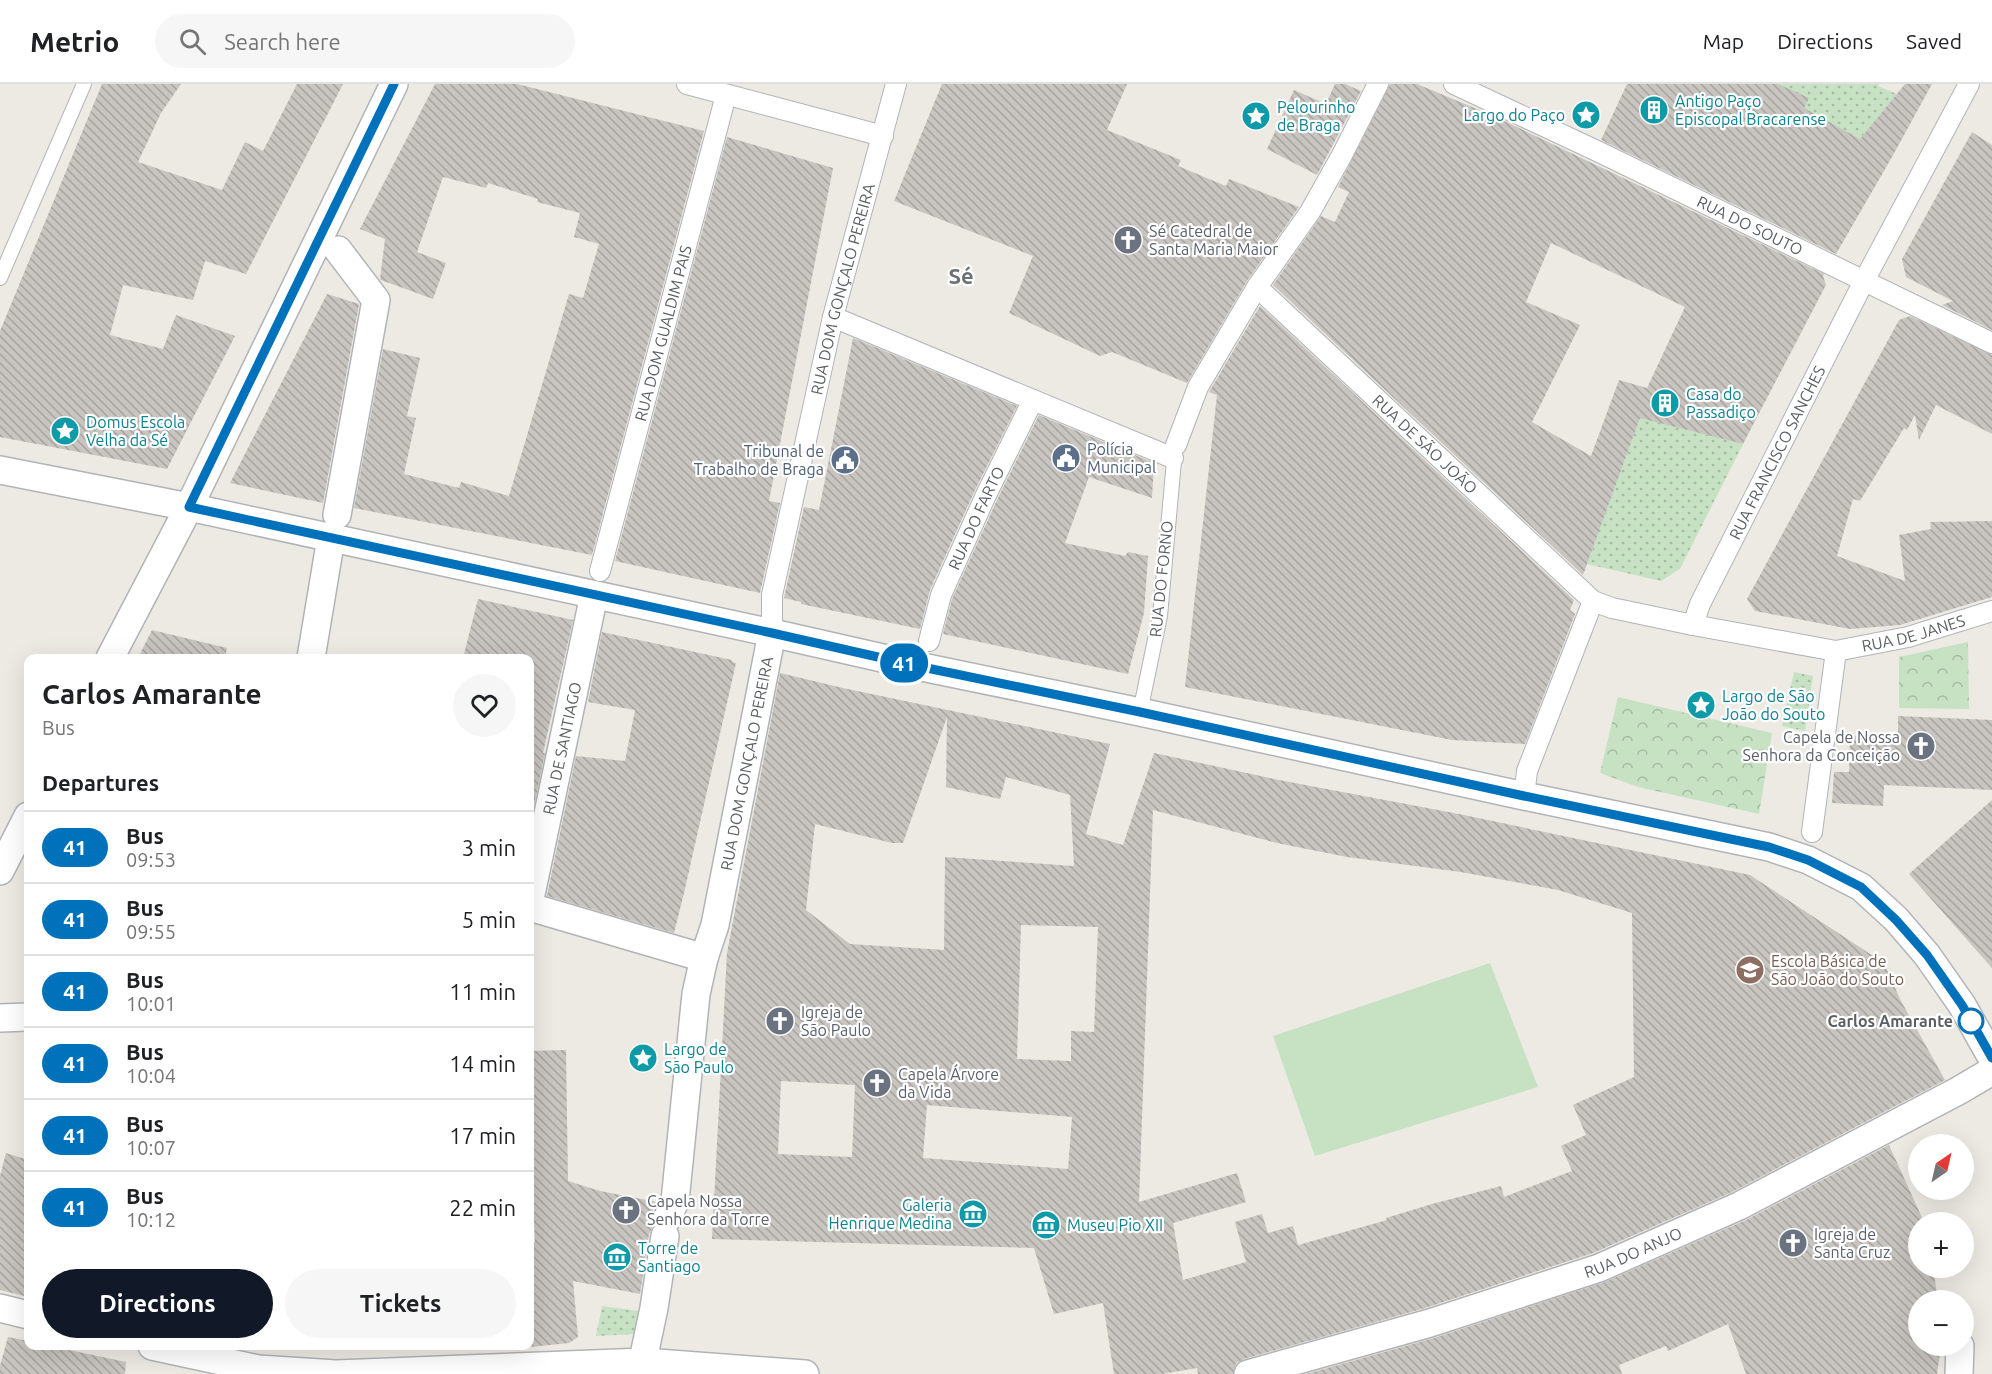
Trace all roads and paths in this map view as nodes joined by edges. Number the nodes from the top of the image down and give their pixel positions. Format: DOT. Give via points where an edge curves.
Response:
graph roads {
  1 [pos="84,84"];
  2 [pos="394,84"];
  3 [pos="687,84"];
  4 [pos="896,84"];
  5 [pos="1378,84"];
  6 [pos="1454,84"];
  7 [pos="1969,84"];
  8 [pos="726,95"];
  9 [pos="883,136"];
  10 [pos="339,250"];
  11 [pos="0,278"];
  12 [pos="1864,281"];
  13 [pos="1257,287"];
  14 [pos="833,317"];
  15 [pos="1992,343"];
  16 [pos="1033,400"];
  17 [pos="1175,452"];
  18 [pos="0,470"];
  19 [pos="189,507"];
  20 [pos="334,527"];
  21 [pos="597,583"];
  22 [pos="1593,601"];
  23 [pos="1992,611"];
  24 [pos="1693,625"];
  25 [pos="772,633"];
  26 [pos="929,641"];
  27 [pos="1836,651"];
  28 [pos="112,654"];
  29 [pos="312,654"];
  30 [pos="1140,712"];
  31 [pos="1524,796"];
  32 [pos="24,824"];
  33 [pos="1812,832"];
  34 [pos="0,871"];
  35 [pos="534,880"];
  36 [pos="534,908"];
  37 [pos="704,958"];
  38 [pos="24,1017"];
  39 [pos="0,1018"];
  40 [pos="1992,1058"];
  41 [pos="1992,1071"];
  42 [pos="0,1308"];
  43 [pos="24,1314"];
  44 [pos="170,1350"];
  45 [pos="1960,1356"];
  46 [pos="642,1368"];
  47 [pos="805,1374"];
  48 [pos="1248,1374"];
  49 [pos="1959,1374"];
  1 -- 11 [label="lane"];
  2 -- 19 [label="street"];
  3 -- 8 [label="street"];
  4 -- 9 [label="street, RUA DOM GONÇALO PEREIRA"];
  5 -- 13 [label="street" via="1310,212"];
  6 -- 12 [label="street, RUA DO SOUTO" via="1512,101"];
  7 -- 12 [label="street, RUA FRANCISCO SANCHES"];
  8 -- 9 [label="street"];
  8 -- 21 [label="street, RUA DOM GUALDIM PAIS"];
  9 -- 14 [label="street, RUA DOM GONÇALO PEREIRA"];
  10 -- 20 [label="street" via="376,300"];
  12 -- 15 [label="street, RUA DO SOUTO"];
  12 -- 24 [label="street, RUA FRANCISCO SANCHES" via="1700,604"];
  13 -- 17 [label="street" via="1198,387"];
  13 -- 22 [label="street, RUA DE SÃO JOÃO"];
  14 -- 16 [label="street"];
  14 -- 25 [label="street, RUA DOM GONÇALO PEREIRA" via="772,596"];
  16 -- 17 [label="street"];
  16 -- 26 [label="street, RUA DO FARTO" via="941,595"];
  17 -- 30 [label="lane, RUA DO FORNO" via="1160,616"];
  18 -- 19 [label="street"];
  19 -- 20 [label="street"];
  19 -- 28 [label="street"];
  20 -- 21 [label="street"];
  20 -- 29 [label="street"];
  21 -- 25 [label="street"];
  21 -- 35 [label="street, RUA DE SANTIAGO"];
  22 -- 24 [label="street, RUA DE SÃO JOÃO"];
  22 -- 31 [label="street" via="1527,771"];
  23 -- 27 [label="street, RUA DE JANES" via="1908,637"];
  24 -- 27 [label="street, RUA DE JANES"];
  25 -- 30 [label="street"];
  25 -- 37 [label="street, RUA DOM GONÇALO PEREIRA" via="715,925"];
  27 -- 33 [label="street"];
  30 -- 31 [label="street"];
  31 -- 40 [label="street" via="1769,847 1808,860 1861,887 1927,955"];
  32 -- 34 [label="street"];
  36 -- 37 [label="street"];
  37 -- 46 [label="street, RUA DOM GONÇALO PEREIRA" via="692,1022 675,1201 666,1228"];
  38 -- 39 [label="street"];
  41 -- 48 [label="street, RUA DO ANJO" via="1739,1206 1599,1268 1430,1323"];
  42 -- 43 [label="street"];
  44 -- 46 [label="street" via="258,1370 336,1374"];
  45 -- 49 [label="street"];
  46 -- 47 [label="street"];
}
